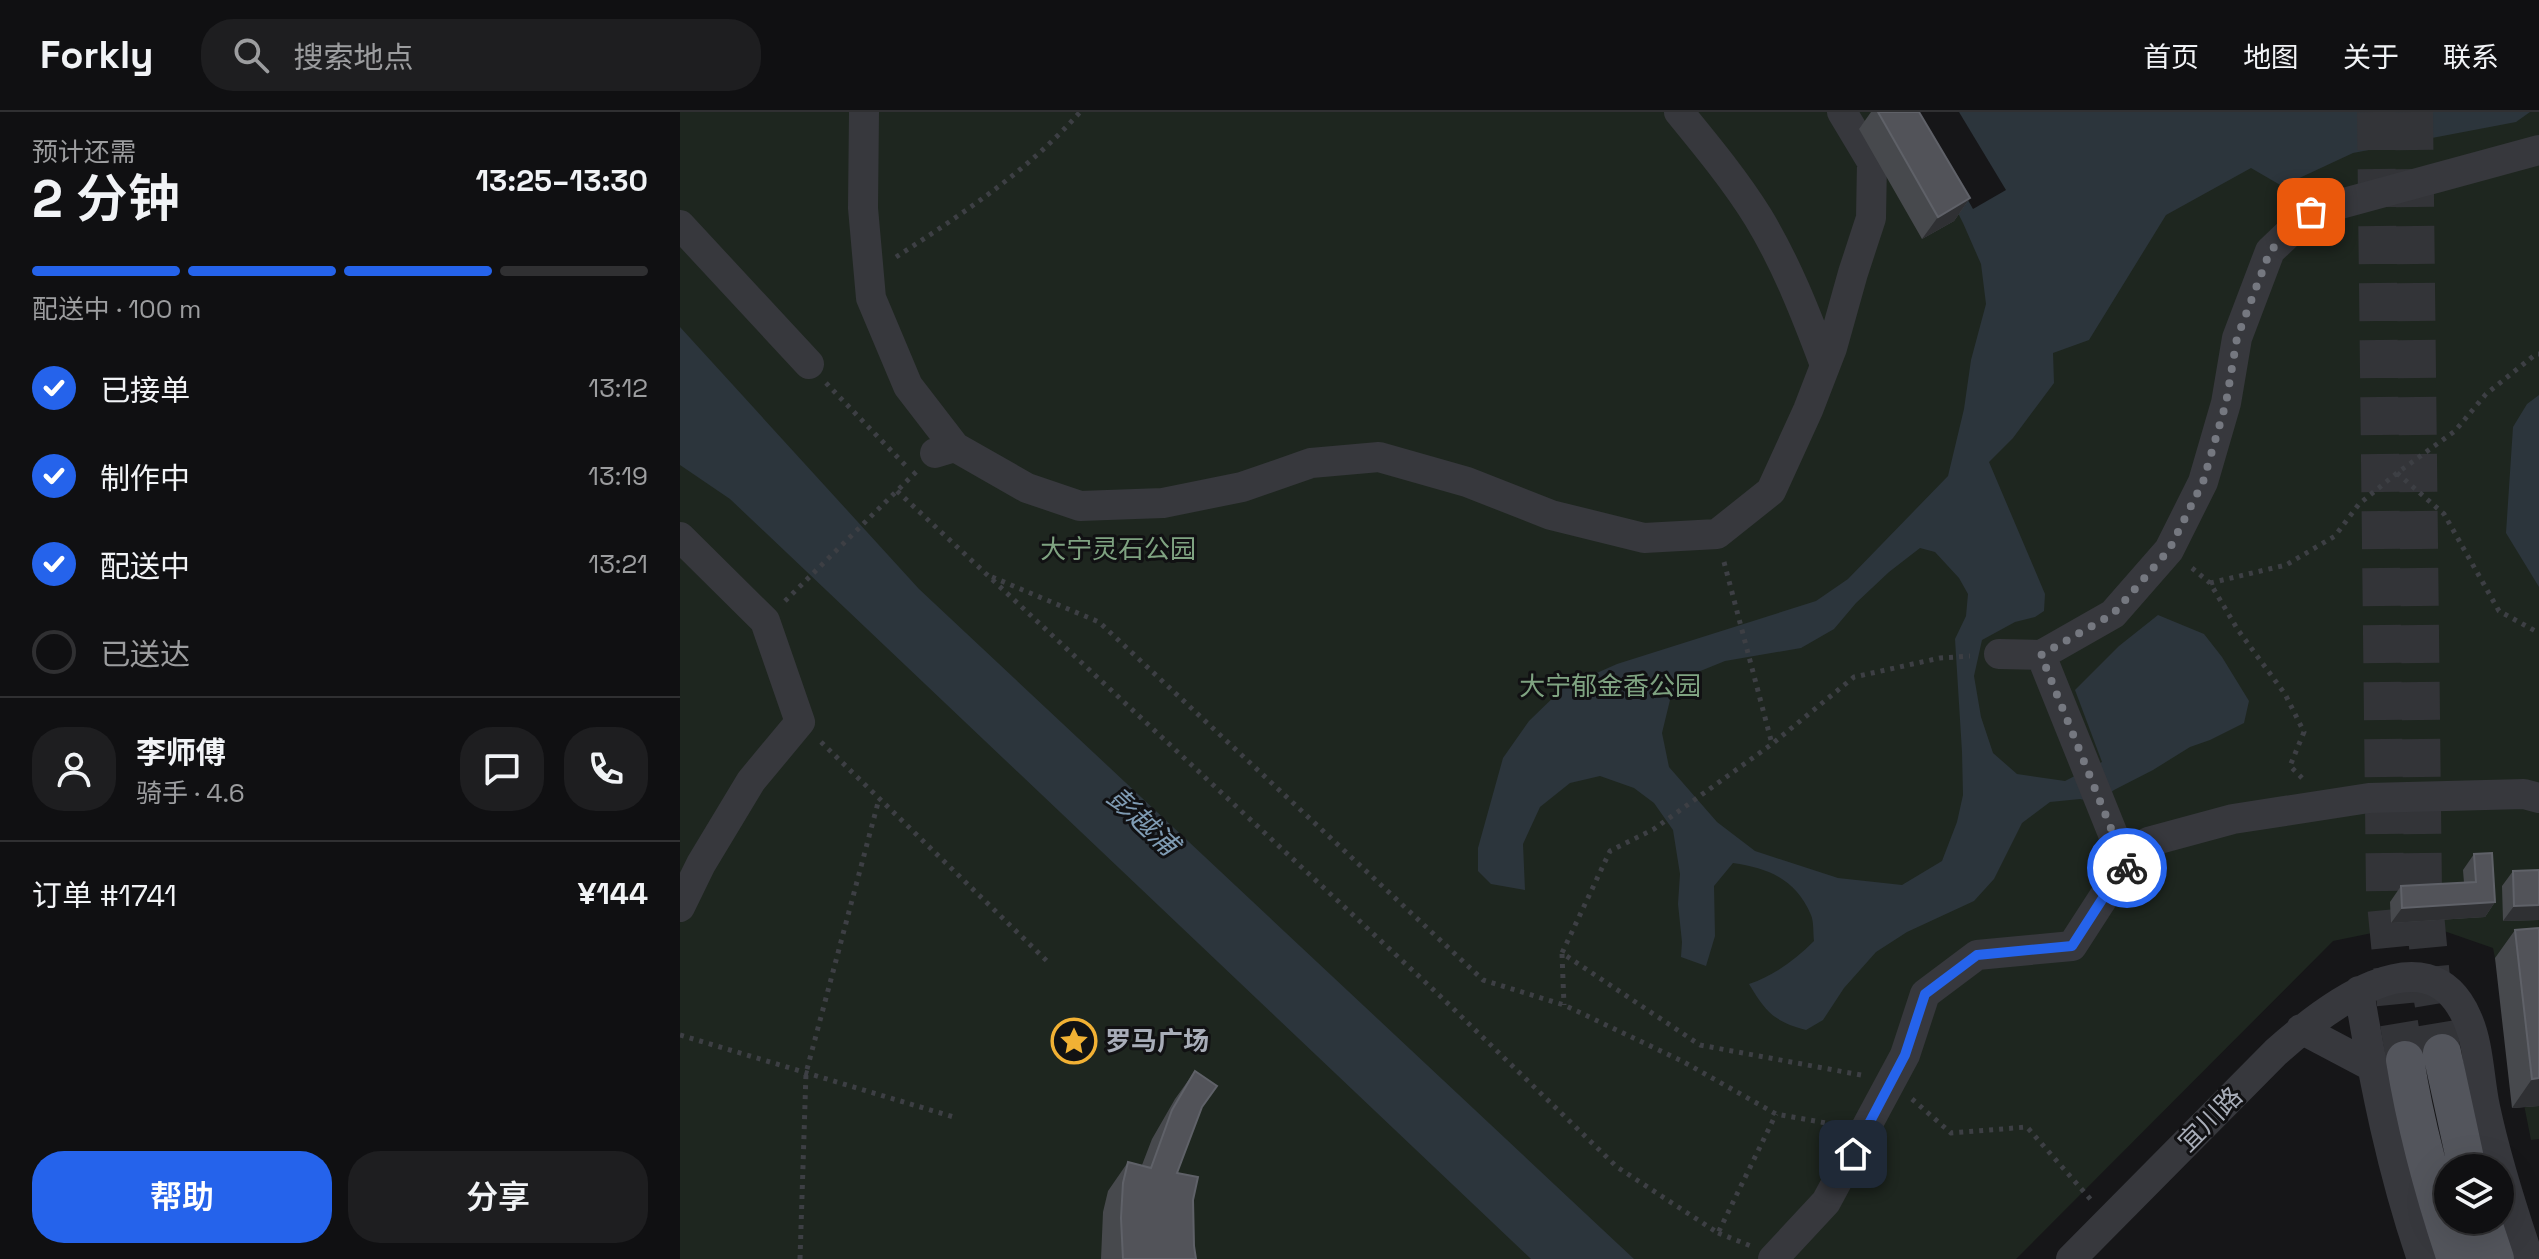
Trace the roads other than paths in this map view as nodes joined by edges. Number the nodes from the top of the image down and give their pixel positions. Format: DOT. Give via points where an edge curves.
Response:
graph roads {
  1 [pos="864,112"];
  2 [pos="1679,112"];
  3 [pos="1842,112"];
  4 [pos="2539,150"];
  5 [pos="680,225"];
  6 [pos="809,364"];
  7 [pos="1825,365"];
  8 [pos="680,537"];
  9 [pos="1999,654"];
  10 [pos="2041,655"];
  11 [pos="2539,798"];
  12 [pos="2127,869"];
  13 [pos="680,907"];
  14 [pos="2359,991"];
  15 [pos="2301,1029"];
  16 [pos="2442,1053"];
  17 [pos="2388,1063"];
  18 [pos="2464,1154"];
  19 [pos="2487,1234"];
  20 [pos="1773,1259"];
  21 [pos="2071,1259"];
  22 [pos="2422,1259"];
  23 [pos="2456,1259"];
  24 [pos="2495,1259"];
  25 [pos="2529,1259"];
  1 -- 7 [label="street" via="863,208 871,298 934,458 1080,506 1163,503 1242,487 1311,463 1379,457 1467,482 1551,515 1644,538 1717,534 1771,491"];
  2 -- 7 [label="street" via="1758,217"];
  3 -- 7 [label="street" via="1872,162 1871,218"];
  4 -- 10 [label="street" via="2311,212 2270,251 2237,338 2226,403 2203,482 2169,550 2113,614"];
  5 -- 6 [label="street"];
  8 -- 13 [label="street" via="765,621 800,722 751,781"];
  9 -- 10 [label="street"];
  10 -- 12 [label="street"];
  11 -- 12 [label="street" via="2369,798 2233,819 2148,842"];
  12 -- 20 [label="street" via="2072,946 1977,955 1925,994 1905,1055 1826,1202"];
  14 -- 15 [label="street, 宜川路"];
  14 -- 17 [label="street"];
  14 -- 25 [label="street, 宜川路" via="2412,977 2435,982 2453,995 2468,1019 2506,1192"];
  15 -- 17 [label="street"];
  15 -- 21 [label="street, 宜川路"];
  16 -- 18 [label="main road"];
  17 -- 22 [label="street" via="2388,1144"];
  17 -- 23 [label="main road" via="2412,1099"];
  19 -- 24 [label="main road"];
}
